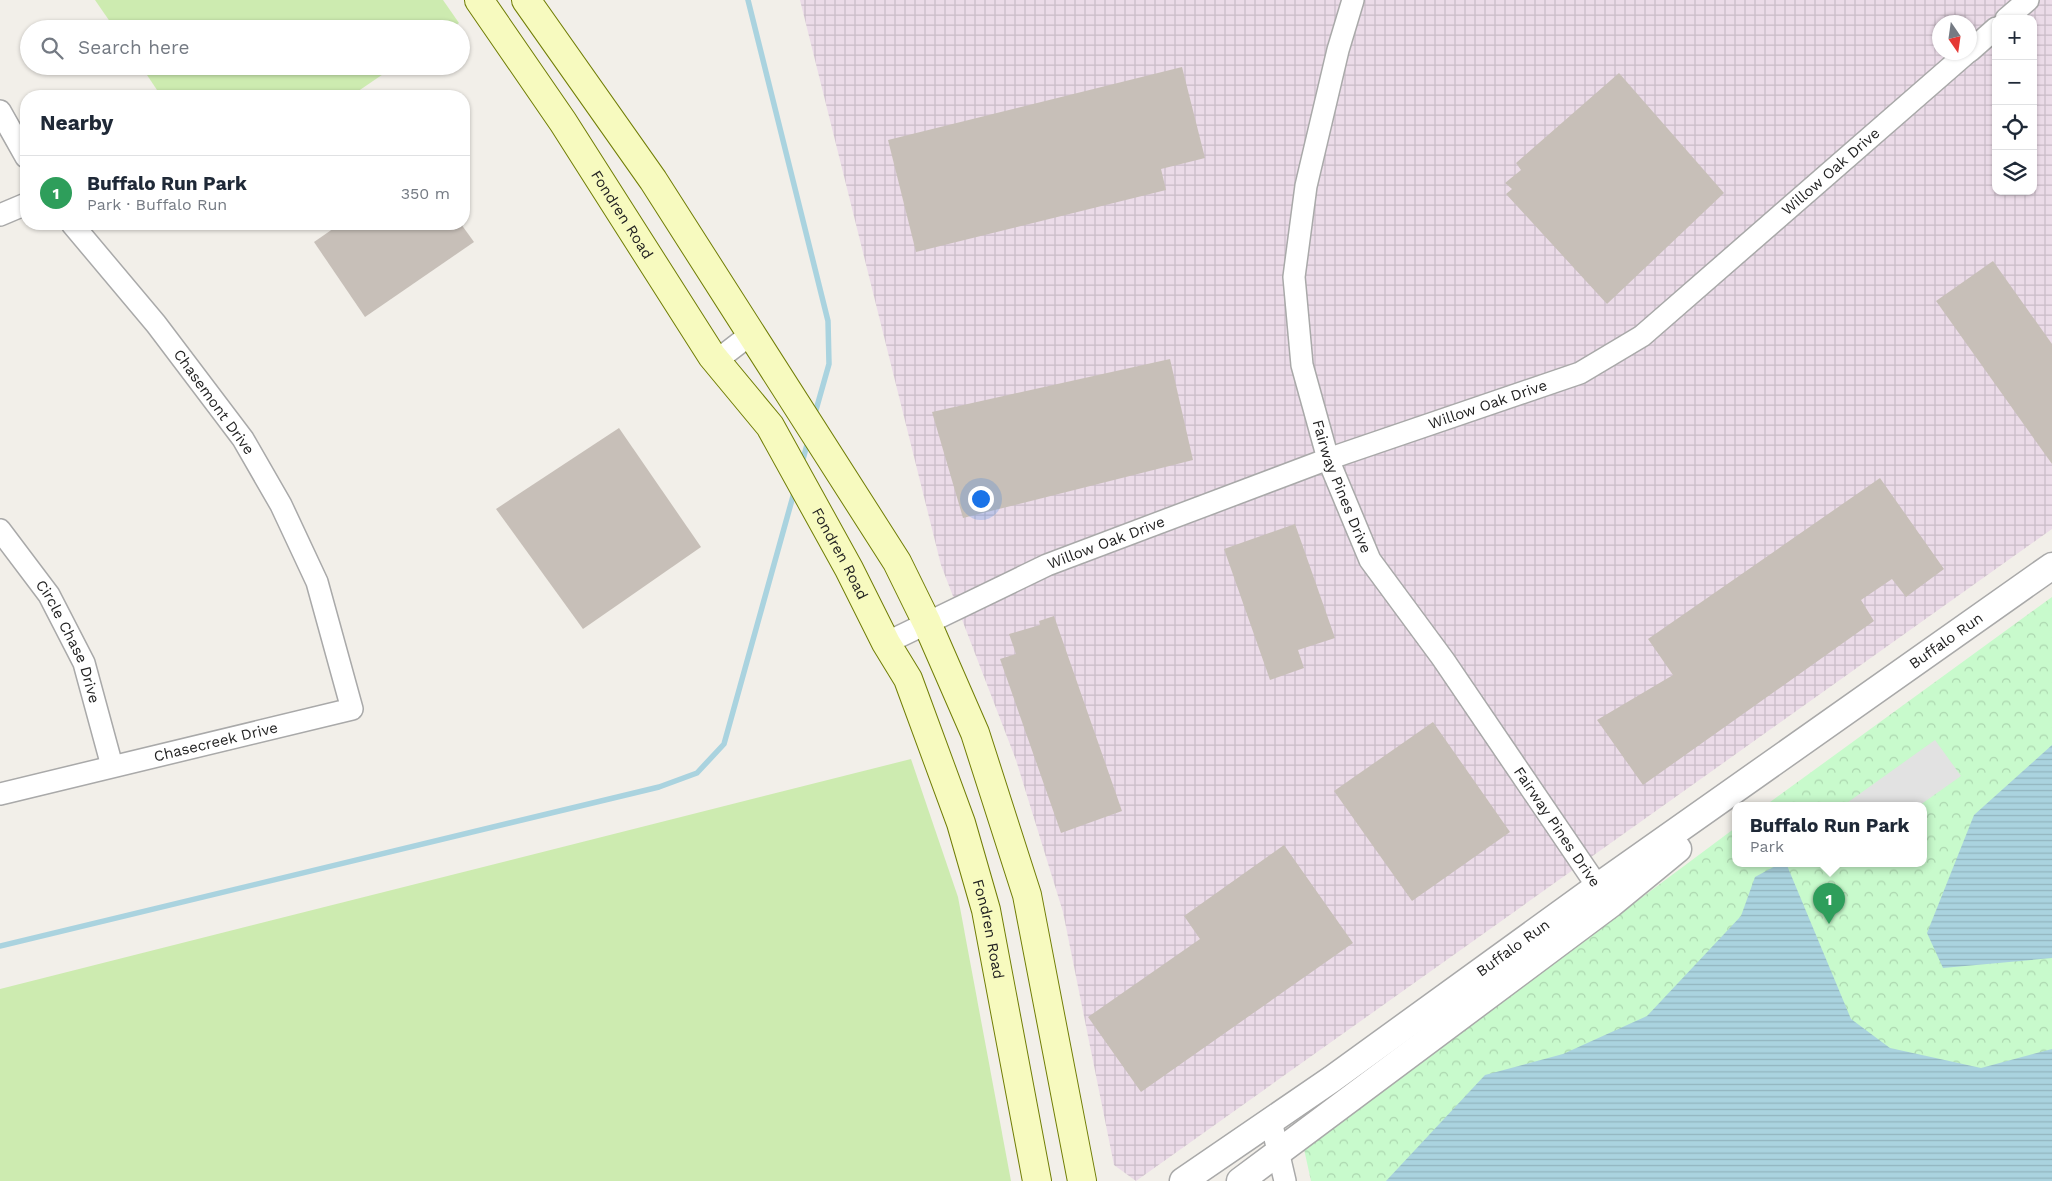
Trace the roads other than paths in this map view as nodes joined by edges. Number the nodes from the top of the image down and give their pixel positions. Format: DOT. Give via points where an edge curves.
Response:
graph roads {
  1 [pos="526,0"];
  2 [pos="1353,0"];
  3 [pos="2028,0"];
  4 [pos="489,4"];
  5 [pos="2011,15"];
  6 [pos="1992,32"];
  7 [pos="1977,45"];
  8 [pos="1960,60"];
  9 [pos="0,111"];
  10 [pos="20,146"];
  11 [pos="638,158"];
  12 [pos="602,184"];
  13 [pos="20,207"];
  14 [pos="0,215"];
  15 [pos="77,230"];
  16 [pos="751,334"];
  17 [pos="716,361"];
  18 [pos="1328,459"];
  19 [pos="0,530"];
  20 [pos="2052,566"];
  21 [pos="927,623"];
  22 [pos="330,630"];
  23 [pos="886,643"];
  24 [pos="112,766"];
  25 [pos="0,794"];
  26 [pos="1027,895"];
  27 [pos="1604,896"];
  28 [pos="986,910"];
  29 [pos="1271,1122"];
  30 [pos="1278,1154"];
  31 [pos="1037,1181"];
  32 [pos="1082,1181"];
  33 [pos="1183,1181"];
  34 [pos="1240,1181"];
  35 [pos="1285,1181"];
  1 -- 11 [label="main road"];
  2 -- 18 [label="street, Fairway Pines Drive" via="1306,186 1294,277 1302,365"];
  3 -- 5 [label="street"];
  4 -- 12 [label="main road, Fondren Road"];
  6 -- 7 [label="street, Willow Oak Drive"];
  8 -- 18 [label="street, Willow Oak Drive" via="1642,336 1580,372"];
  9 -- 10 [label="street"];
  11 -- 12 [label="main road"];
  11 -- 16 [label="main road"];
  12 -- 17 [label="main road, Fondren Road"];
  13 -- 14 [label="street"];
  15 -- 22 [label="street, Chasemont Drive" via="156,324 243,439 281,505 317,582"];
  16 -- 17 [label="street"];
  16 -- 21 [label="main road" via="897,562"];
  17 -- 23 [label="main road, Fondren Road" via="770,426"];
  18 -- 21 [label="street, Willow Oak Drive" via="1047,565"];
  18 -- 27 [label="street, Fairway Pines Drive" via="1370,560 1442,659"];
  19 -- 24 [label="street, Circle Chase Drive" via="49,595 84,663"];
  20 -- 27 [label="street, Buffalo Run" via="1841,715"];
  21 -- 23 [label="street, Willow Oak Drive"];
  21 -- 26 [label="main road" via="975,733"];
  22 -- 24 [label="street, Chasecreek Drive" via="352,709"];
  23 -- 28 [label="main road, Fondren Road" via="908,679 961,823"];
  24 -- 25 [label="street, Chasecreek Drive"];
  26 -- 28 [label="main road"];
  26 -- 32 [label="main road"];
  27 -- 29 [label="street, Buffalo Run"];
  27 -- 30 [label="street, Buffalo Run"];
  28 -- 31 [label="main road, Fondren Road"];
  29 -- 30 [label="street"];
  29 -- 33 [label="street, Buffalo Run"];
  30 -- 34 [label="street, Buffalo Run"];
  30 -- 35 [label="street"];
}
